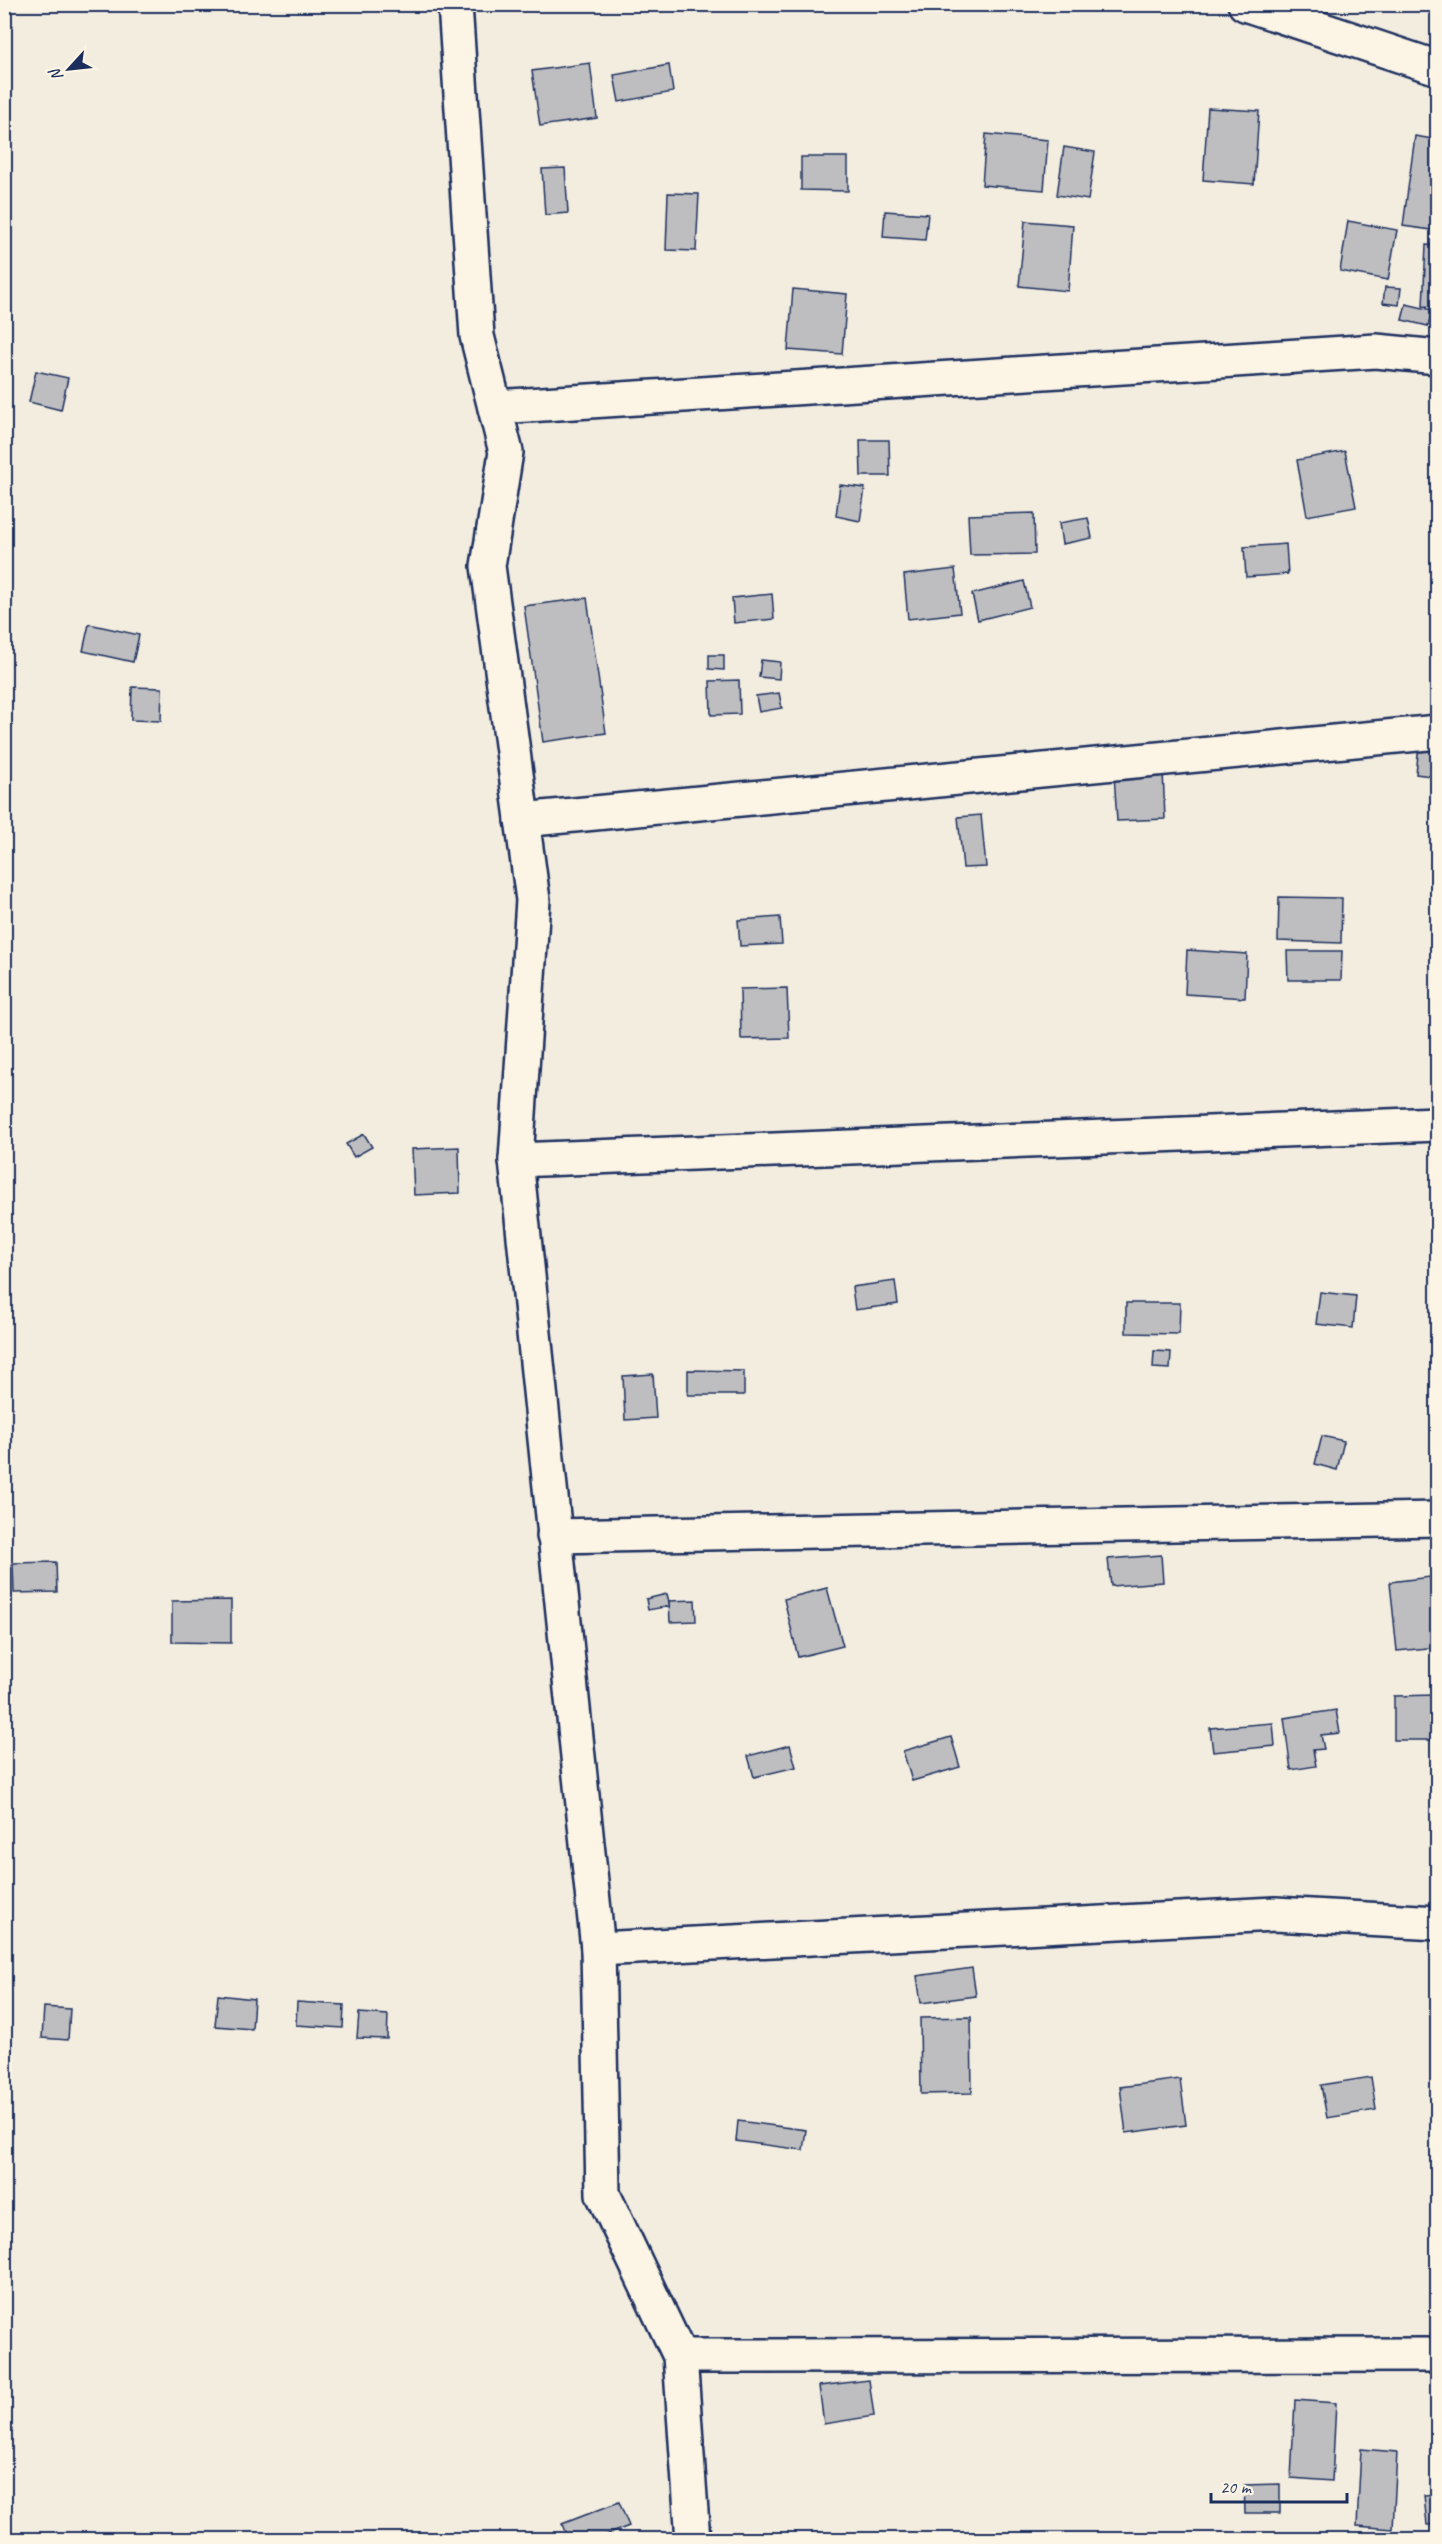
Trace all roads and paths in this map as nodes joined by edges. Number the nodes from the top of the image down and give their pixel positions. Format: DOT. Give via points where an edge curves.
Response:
graph roads {
  1 [pos="455,4"];
  2 [pos="1245,4"];
  3 [pos="1437,68"];
  4 [pos="1437,357"];
  5 [pos="495,407"];
  6 [pos="1437,732"];
  7 [pos="522,820"];
  8 [pos="1437,1124"];
  9 [pos="516,1160"];
  10 [pos="1437,1519"];
  11 [pos="554,1536"];
  12 [pos="1437,1923"];
  13 [pos="598,1949"];
  14 [pos="1437,2355"];
  15 [pos="680,2356"];
  16 [pos="693,2540"];
  1 -- 5 [label="street" via="477,336"];
  2 -- 3 [label="street"];
  4 -- 5 [label="street" via="1376,351"];
  5 -- 7 [label="street" via="506,452 488,566"];
  6 -- 7 [label="street"];
  7 -- 9 [label="street" via="532,900"];
  8 -- 9 [label="street"];
  9 -- 11 [label="street"];
  10 -- 11 [label="street"];
  11 -- 13 [label="street"];
  12 -- 13 [label="street" via="1275,1914"];
  13 -- 15 [label="street" via="603,2194"];
  14 -- 15 [label="street"];
  15 -- 16 [label="street"];
}
